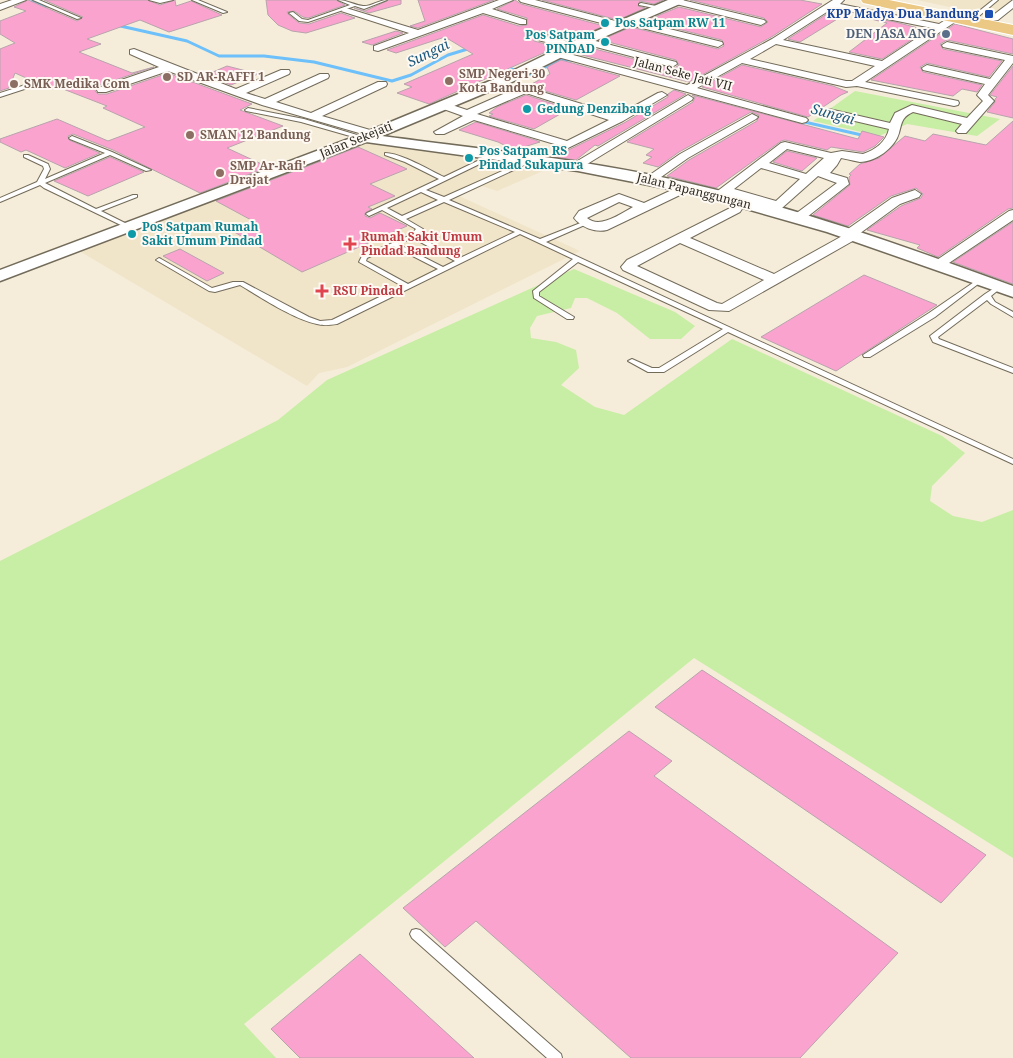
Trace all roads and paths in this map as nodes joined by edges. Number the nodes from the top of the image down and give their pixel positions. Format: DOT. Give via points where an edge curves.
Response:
graph roads {
  1 [pos="21,0"];
  2 [pos="35,0"];
  3 [pos="151,0"];
  4 [pos="171,0"];
  5 [pos="194,0"];
  6 [pos="340,0"];
  7 [pos="385,0"];
  8 [pos="508,0"];
  9 [pos="524,0"];
  10 [pos="553,0"];
  11 [pos="868,0"];
  12 [pos="905,0"];
  13 [pos="996,0"];
  14 [pos="677,1"];
  15 [pos="836,2"];
  16 [pos="1013,3"];
  17 [pos="641,4"];
  18 [pos="354,5"];
  19 [pos="542,5"];
  20 [pos="0,7"];
  21 [pos="659,8"];
  22 [pos="481,9"];
  23 [pos="346,11"];
  24 [pos="226,12"];
  25 [pos="291,13"];
  26 [pos="967,17"];
  27 [pos="79,18"];
  28 [pos="994,18"];
  29 [pos="523,22"];
  30 [pos="762,22"];
  31 [pos="1013,22"];
  32 [pos="625,23"];
  33 [pos="940,27"];
  34 [pos="1013,30"];
  35 [pos="418,33"];
  36 [pos="537,36"];
  37 [pos="775,41"];
  38 [pos="579,44"];
  39 [pos="718,44"];
  40 [pos="947,45"];
  41 [pos="378,48"];
  42 [pos="134,52"];
  43 [pos="558,54"];
  44 [pos="1012,59"];
  45 [pos="741,60"];
  46 [pos="672,64"];
  47 [pos="885,65"];
  48 [pos="167,68"];
  49 [pos="927,68"];
  50 [pos="285,72"];
  51 [pos="324,76"];
  52 [pos="44,80"];
  53 [pos="990,82"];
  54 [pos="498,83"];
  55 [pos="856,83"];
  56 [pos="382,84"];
  57 [pos="102,90"];
  58 [pos="521,91"];
  59 [pos="236,93"];
  60 [pos="0,94"];
  61 [pos="688,94"];
  62 [pos="662,95"];
  63 [pos="266,103"];
  64 [pos="954,103"];
  65 [pos="442,105"];
  66 [pos="248,110"];
  67 [pos="829,112"];
  68 [pos="470,115"];
  69 [pos="311,117"];
  70 [pos="752,118"];
  71 [pos="619,119"];
  72 [pos="802,120"];
  73 [pos="894,127"];
  74 [pos="440,132"];
  75 [pos="369,136"];
  76 [pos="72,138"];
  77 [pos="110,153"];
  78 [pos="387,154"];
  79 [pos="494,155"];
  80 [pos="26,156"];
  81 [pos="531,160"];
  82 [pos="759,164"];
  83 [pos="575,166"];
  84 [pos="148,170"];
  85 [pos="809,178"];
  86 [pos="443,179"];
  87 [pos="650,179"];
  88 [pos="40,182"];
  89 [pos="421,190"];
  90 [pos="676,192"];
  91 [pos="721,193"];
  92 [pos="915,194"];
  93 [pos="135,196"];
  94 [pos="0,200"];
  95 [pos="446,200"];
  96 [pos="644,207"];
  97 [pos="382,208"];
  98 [pos="736,209"];
  99 [pos="96,211"];
  100 [pos="369,214"];
  101 [pos="1013,214"];
  102 [pos="403,218"];
  103 [pos="798,218"];
  104 [pos="585,223"];
  105 [pos="129,227"];
  106 [pos="520,232"];
  107 [pos="852,235"];
  108 [pos="413,236"];
  109 [pos="679,238"];
  110 [pos="540,242"];
  111 [pos="393,244"];
  112 [pos="577,259"];
  113 [pos="158,260"];
  114 [pos="460,261"];
  115 [pos="938,264"];
  116 [pos="442,269"];
  117 [pos="0,276"];
  118 [pos="775,280"];
  119 [pos="980,280"];
  120 [pos="407,286"];
  121 [pos="1000,291"];
  122 [pos="1013,315"];
  123 [pos="570,317"];
  124 [pos="728,329"];
  125 [pos="867,355"];
  126 [pos="632,361"];
  127 [pos="1013,371"];
  128 [pos="1013,462"];
  129 [pos="416,934"];
  130 [pos="556,1058"];
  1 -- 20 [label="street"];
  2 -- 27 [label="lane"];
  3 -- 4 [label="lane"];
  5 -- 24 [label="lane"];
  6 -- 18 [label="lane"];
  7 -- 18 [label="lane" via="364,8"];
  8 -- 22 [label="street"];
  9 -- 19 [label="street"];
  10 -- 19 [label="street"];
  11 -- 26 [label="main road"];
  12 -- 26 [label="main road"];
  13 -- 26 [label="lane"];
  14 -- 21 [label="street, Jalan Sekejati"];
  14 -- 30 [label="street"];
  15 -- 33 [label="street"];
  15 -- 37 [label="street"];
  16 -- 28 [label="street"];
  17 -- 21 [label="lane"];
  18 -- 25 [label="lane" via="306,21"];
  19 -- 32 [label="street"];
  21 -- 32 [label="street, Jalan Sekejati"];
  22 -- 29 [label="street"];
  22 -- 35 [label="street"];
  23 -- 35 [label="street"];
  26 -- 28 [label="main road"];
  26 -- 33 [label="street"];
  26 -- 34 [label="main road"];
  28 -- 31 [label="main road"];
  32 -- 38 [label="street, Jalan Sekejati"];
  32 -- 39 [label="street"];
  33 -- 47 [label="street"];
  35 -- 41 [label="street"];
  36 -- 38 [label="street"];
  37 -- 45 [label="street"];
  37 -- 47 [label="street"];
  38 -- 43 [label="street, Jalan Sekejati"];
  38 -- 46 [label="street"];
  40 -- 44 [label="street"];
  42 -- 48 [label="street"];
  43 -- 54 [label="street, Jalan Sekejati"];
  43 -- 61 [label="street, Jalan Seke Jati VII"];
  44 -- 53 [label="street"];
  45 -- 55 [label="street" via="846,84"];
  45 -- 61 [label="street"];
  47 -- 55 [label="street"];
  48 -- 57 [label="street"];
  48 -- 59 [label="street"];
  49 -- 53 [label="street"];
  50 -- 59 [label="street"];
  51 -- 63 [label="street"];
  52 -- 60 [label="lane"];
  53 -- 73 [label="street" via="982,95 989,101 966,126 912,108 900,114"];
  54 -- 58 [label="street"];
  54 -- 65 [label="street, Jalan Sekejati"];
  55 -- 64 [label="street"];
  56 -- 69 [label="street"];
  58 -- 68 [label="street"];
  58 -- 71 [label="street"];
  59 -- 63 [label="street"];
  61 -- 72 [label="street, Jalan Seke Jati VII"];
  61 -- 83 [label="street"];
  62 -- 71 [label="street"];
  63 -- 69 [label="street"];
  65 -- 68 [label="street"];
  65 -- 75 [label="street, Jalan Sekejati"];
  66 -- 75 [label="lane"];
  67 -- 73 [label="street"];
  68 -- 71 [label="street" via="568,145"];
  68 -- 74 [label="street"];
  69 -- 75 [label="street"];
  70 -- 87 [label="street"];
  73 -- 103 [label="street" via="894,136 887,144 867,157 837,154 822,174 843,181 843,184"];
  75 -- 79 [label="street, Jalan Papanggungan"];
  75 -- 105 [label="street, Jalan Sekejati"];
  76 -- 77 [label="lane"];
  77 -- 84 [label="lane"];
  77 -- 88 [label="lane"];
  78 -- 86 [label="lane"];
  79 -- 81 [label="street, Jalan Papanggungan"];
  79 -- 86 [label="lane"];
  80 -- 88 [label="lane" via="46,166"];
  81 -- 83 [label="street, Jalan Papanggungan"];
  81 -- 95 [label="lane"];
  82 -- 85 [label="street"];
  82 -- 85 [label="street" via="785,144 832,157"];
  82 -- 91 [label="street"];
  83 -- 87 [label="street, Jalan Papanggungan"];
  85 -- 91 [label="street" via="778,205"];
  86 -- 89 [label="lane"];
  87 -- 91 [label="street, Jalan Papanggungan"];
  88 -- 94 [label="lane"];
  88 -- 99 [label="lane"];
  89 -- 95 [label="lane"];
  89 -- 97 [label="lane"];
  90 -- 96 [label="street"];
  91 -- 103 [label="street, Jalan Papanggungan"];
  92 -- 107 [label="street" via="896,201"];
  93 -- 99 [label="lane"];
  95 -- 102 [label="lane"];
  95 -- 106 [label="lane"];
  96 -- 104 [label="street" via="602,227"];
  96 -- 104 [label="street" via="618,198 582,215 580,218"];
  97 -- 100 [label="lane"];
  97 -- 102 [label="lane"];
  98 -- 109 [label="street"];
  99 -- 105 [label="lane"];
  101 -- 115 [label="street"];
  102 -- 108 [label="lane" via="420,229"];
  103 -- 107 [label="street, Jalan Papanggungan"];
  104 -- 110 [label="lane"];
  105 -- 117 [label="street, Jalan Sekejati"];
  106 -- 110 [label="lane"];
  106 -- 114 [label="lane"];
  107 -- 115 [label="street, Jalan Papanggungan"];
  107 -- 118 [label="street"];
  108 -- 111 [label="lane"];
  108 -- 114 [label="lane"];
  109 -- 118 [label="street"];
  109 -- 118 [label="street" via="628,267 721,308"];
  110 -- 112 [label="lane"];
  111 -- 116 [label="lane"];
  111 -- 120 [label="lane" via="364,257 362,262"];
  112 -- 123 [label="lane" via="536,291 536,297"];
  112 -- 124 [label="lane"];
  113 -- 120 [label="lane" via="210,290 241,283 317,324 334,322"];
  114 -- 116 [label="lane"];
  115 -- 119 [label="street, Jalan Papanggungan"];
  116 -- 120 [label="lane"];
  119 -- 121 [label="street, Jalan Papanggungan"];
  119 -- 125 [label="lane" via="932,315"];
  121 -- 122 [label="lane" via="993,302"];
  121 -- 127 [label="lane" via="934,338"];
  124 -- 126 [label="lane" via="661,370 651,370"];
  124 -- 128 [label="lane"];
  129 -- 130 [label="lane"];
}
